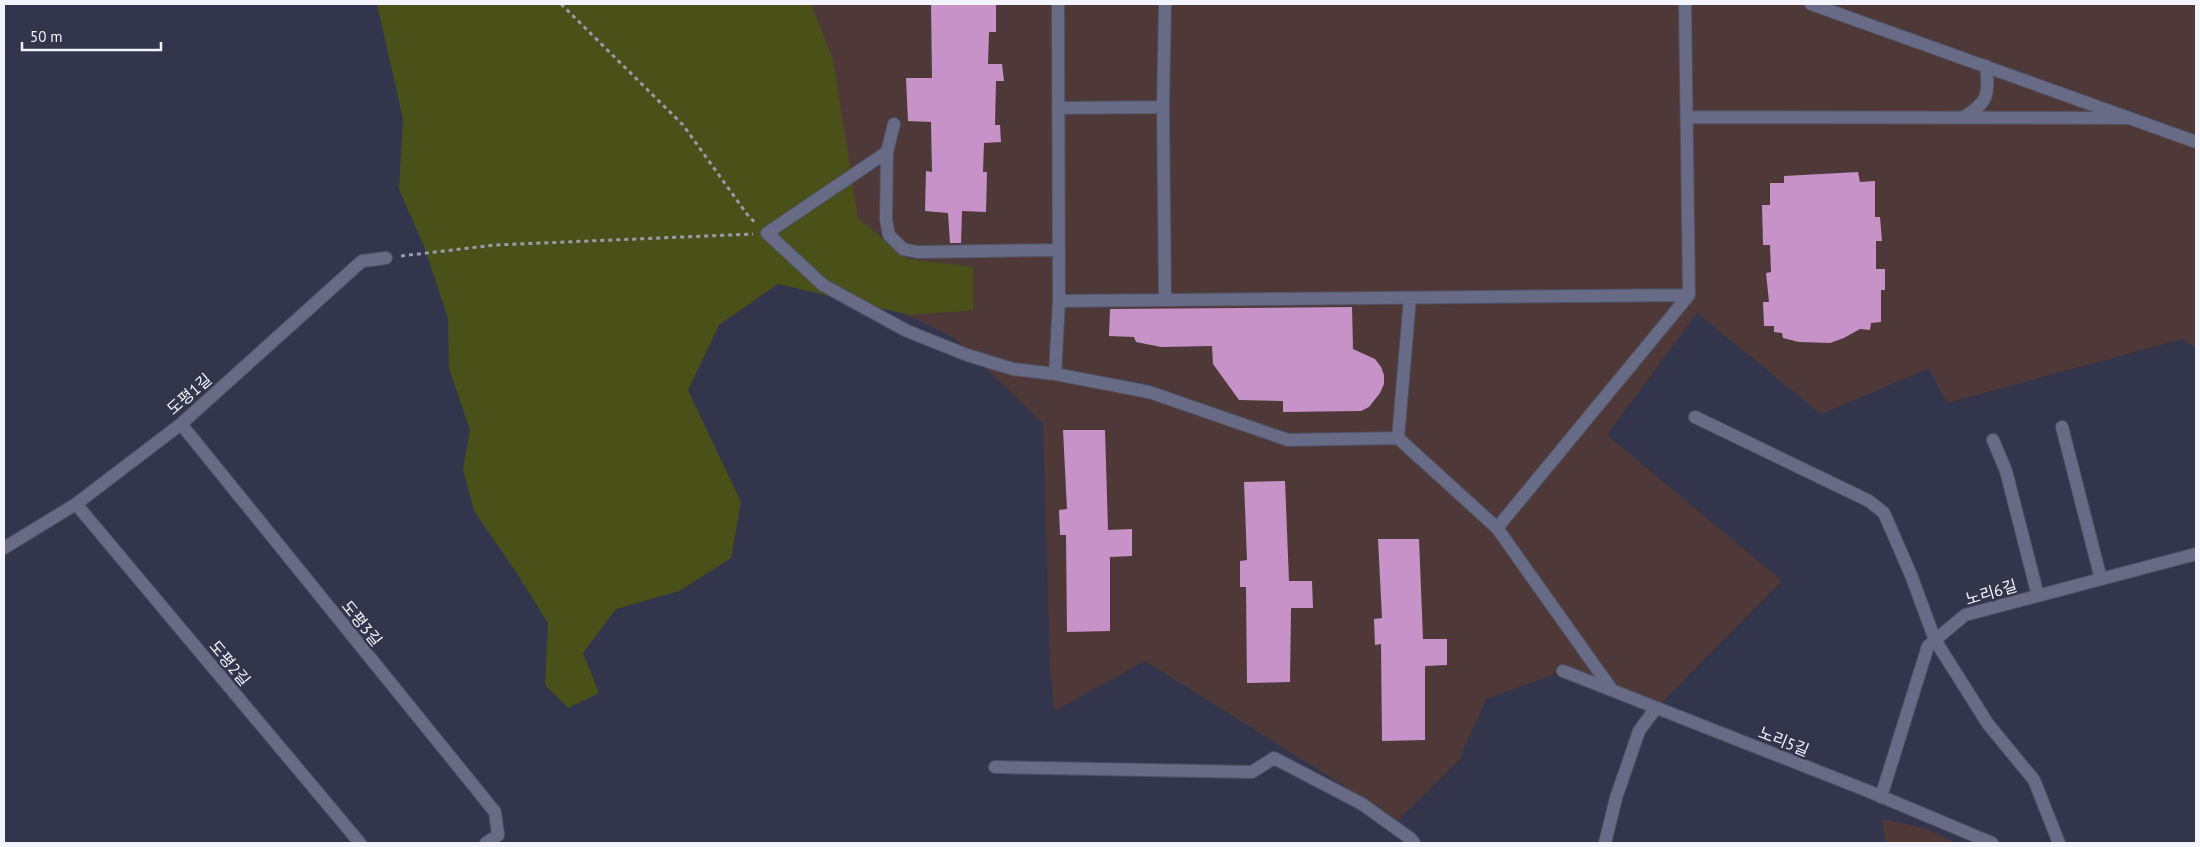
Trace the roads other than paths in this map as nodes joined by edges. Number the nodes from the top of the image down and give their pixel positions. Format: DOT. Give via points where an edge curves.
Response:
graph roads {
  1 [pos="1058,4"];
  2 [pos="1165,4"];
  3 [pos="1685,4"];
  4 [pos="1811,4"];
  5 [pos="1986,66"];
  6 [pos="1058,108"];
  7 [pos="1163,108"];
  8 [pos="1687,117"];
  9 [pos="1964,117"];
  10 [pos="2128,118"];
  11 [pos="894,124"];
  12 [pos="2196,142"];
  13 [pos="887,152"];
  14 [pos="1058,250"];
  15 [pos="386,258"];
  16 [pos="1689,295"];
  17 [pos="1410,298"];
  18 [pos="1165,300"];
  19 [pos="1059,301"];
  20 [pos="1055,374"];
  21 [pos="1695,417"];
  22 [pos="180,424"];
  23 [pos="2062,427"];
  24 [pos="1398,438"];
  25 [pos="1992,440"];
  26 [pos="76,504"];
  27 [pos="1497,528"];
  28 [pos="4,548"];
  29 [pos="2196,554"];
  30 [pos="2101,579"];
  31 [pos="2038,596"];
  32 [pos="1935,640"];
  33 [pos="1563,671"];
  34 [pos="1612,690"];
  35 [pos="1656,708"];
  36 [pos="995,766"];
  37 [pos="1881,797"];
  38 [pos="360,843"];
  39 [pos="486,843"];
  40 [pos="1414,843"];
  41 [pos="1605,843"];
  42 [pos="1992,843"];
  43 [pos="2059,843"];
  1 -- 6 [label="street"];
  2 -- 7 [label="street"];
  3 -- 8 [label="street"];
  4 -- 5 [label="street"];
  5 -- 9 [label="street" via="1987,97 1980,107"];
  5 -- 10 [label="street"];
  6 -- 7 [label="street"];
  6 -- 14 [label="street"];
  7 -- 18 [label="street"];
  8 -- 9 [label="street"];
  8 -- 16 [label="street"];
  9 -- 10 [label="street"];
  10 -- 12 [label="street"];
  11 -- 13 [label="street"];
  13 -- 14 [label="street" via="886,220 889,235 903,249 917,252"];
  13 -- 20 [label="street" via="766,233 823,285 907,332 967,356 1013,369"];
  14 -- 19 [label="street"];
  15 -- 22 [label="street, 도평1길" via="362,261"];
  16 -- 17 [label="street"];
  16 -- 27 [label="street"];
  17 -- 18 [label="street"];
  17 -- 24 [label="street"];
  18 -- 19 [label="street"];
  19 -- 20 [label="street"];
  20 -- 24 [label="street" via="1149,392 1288,440"];
  21 -- 32 [label="street" via="1868,501 1884,513"];
  22 -- 26 [label="street, 도평1길"];
  22 -- 39 [label="street, 도평3길" via="495,812 498,835"];
  23 -- 30 [label="street"];
  24 -- 27 [label="street"];
  25 -- 31 [label="street" via="2006,471"];
  26 -- 28 [label="street, 도평1길"];
  26 -- 38 [label="street, 도평2길"];
  27 -- 34 [label="street"];
  29 -- 30 [label="street, 노리6길"];
  30 -- 31 [label="street, 노리6길"];
  31 -- 32 [label="street, 노리6길" via="1965,615"];
  32 -- 37 [label="street, 노리6길" via="1928,646"];
  32 -- 43 [label="street" via="1988,724 2034,780"];
  33 -- 34 [label="street, 노리5길"];
  34 -- 35 [label="street, 노리5길"];
  35 -- 37 [label="street, 노리5길"];
  35 -- 41 [label="street" via="1639,731 1616,798"];
  36 -- 40 [label="street" via="1252,772 1274,758 1362,804"];
  37 -- 42 [label="street, 노리5길"];
}
